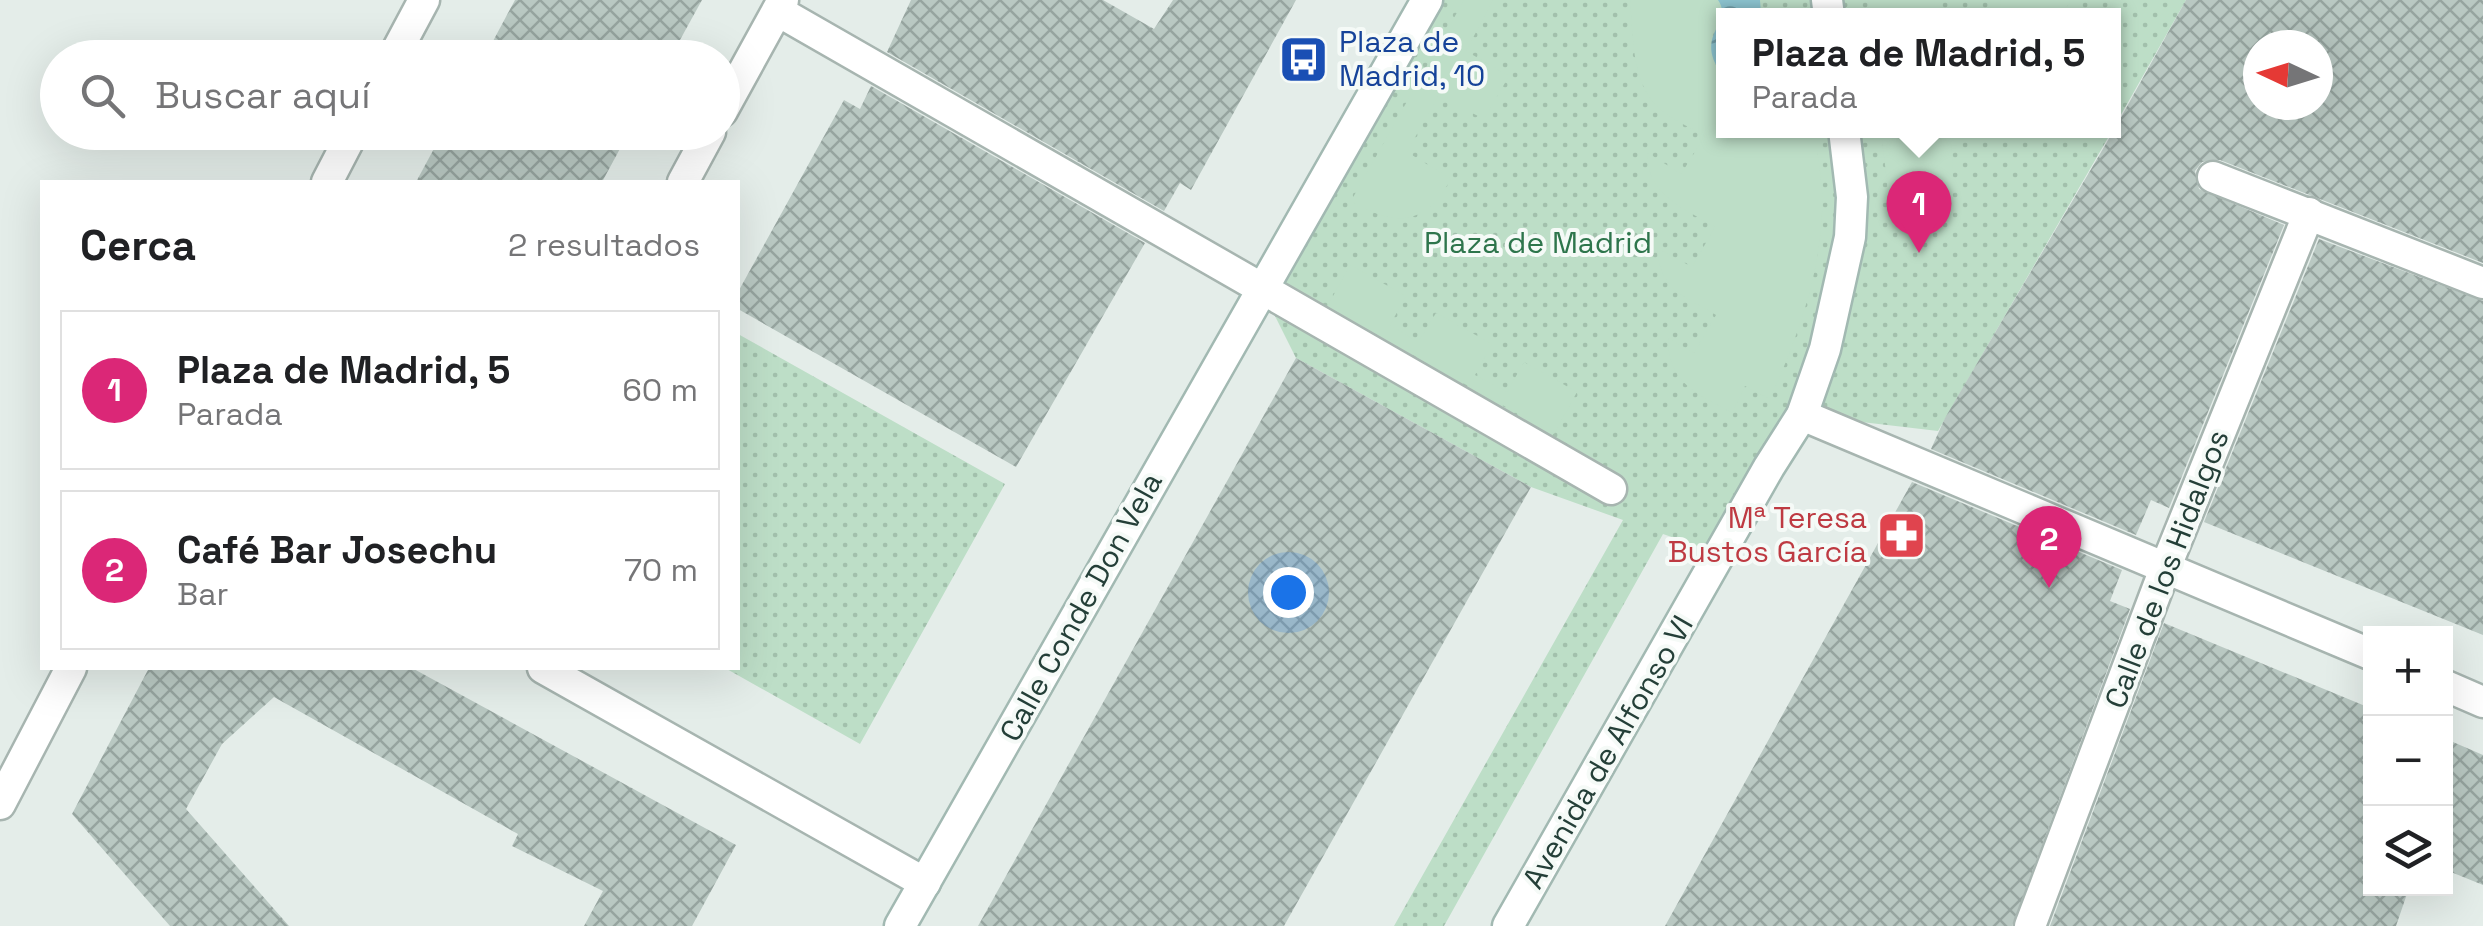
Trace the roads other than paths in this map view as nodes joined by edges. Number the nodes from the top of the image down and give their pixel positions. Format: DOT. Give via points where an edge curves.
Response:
graph roads {
  1 [pos="424,0"];
  2 [pos="1426,0"];
  3 [pos="781,5"];
  4 [pos="403,40"];
  5 [pos="740,78"];
  6 [pos="1845,138"];
  7 [pos="343,150"];
  8 [pos="700,150"];
  9 [pos="2213,177"];
  10 [pos="327,180"];
  11 [pos="684,180"];
  12 [pos="2309,213"];
  13 [pos="2483,283"];
  14 [pos="1261,288"];
  15 [pos="1802,415"];
  16 [pos="1611,489"];
  17 [pos="2166,566"];
  18 [pos="2363,651"];
  19 [pos="70,670"];
  20 [pos="547,670"];
  21 [pos="2453,689"];
  22 [pos="2483,702"];
  23 [pos="0,804"];
  24 [pos="925,883"];
  25 [pos="900,926"];
  26 [pos="1508,926"];
  27 [pos="2030,926"];
  1 -- 4 [label="street"];
  2 -- 14 [label="street"];
  3 -- 5 [label="street"];
  3 -- 14 [label="street"];
  6 -- 15 [label="street, Avenida de Alfonso VI" via="1850,237 1825,349"];
  7 -- 10 [label="street"];
  8 -- 11 [label="street"];
  9 -- 12 [label="street"];
  12 -- 13 [label="street"];
  12 -- 17 [label="street, Calle de los Hidalgos"];
  14 -- 16 [label="street"];
  14 -- 24 [label="street, Calle Conde Don Vela"];
  15 -- 17 [label="street"];
  15 -- 26 [label="street, Avenida de Alfonso VI"];
  17 -- 18 [label="street"];
  17 -- 27 [label="street, Calle de los Hidalgos"];
  19 -- 23 [label="street"];
  20 -- 24 [label="street"];
  21 -- 22 [label="street"];
  24 -- 25 [label="street, Calle Conde Don Vela"];
}
